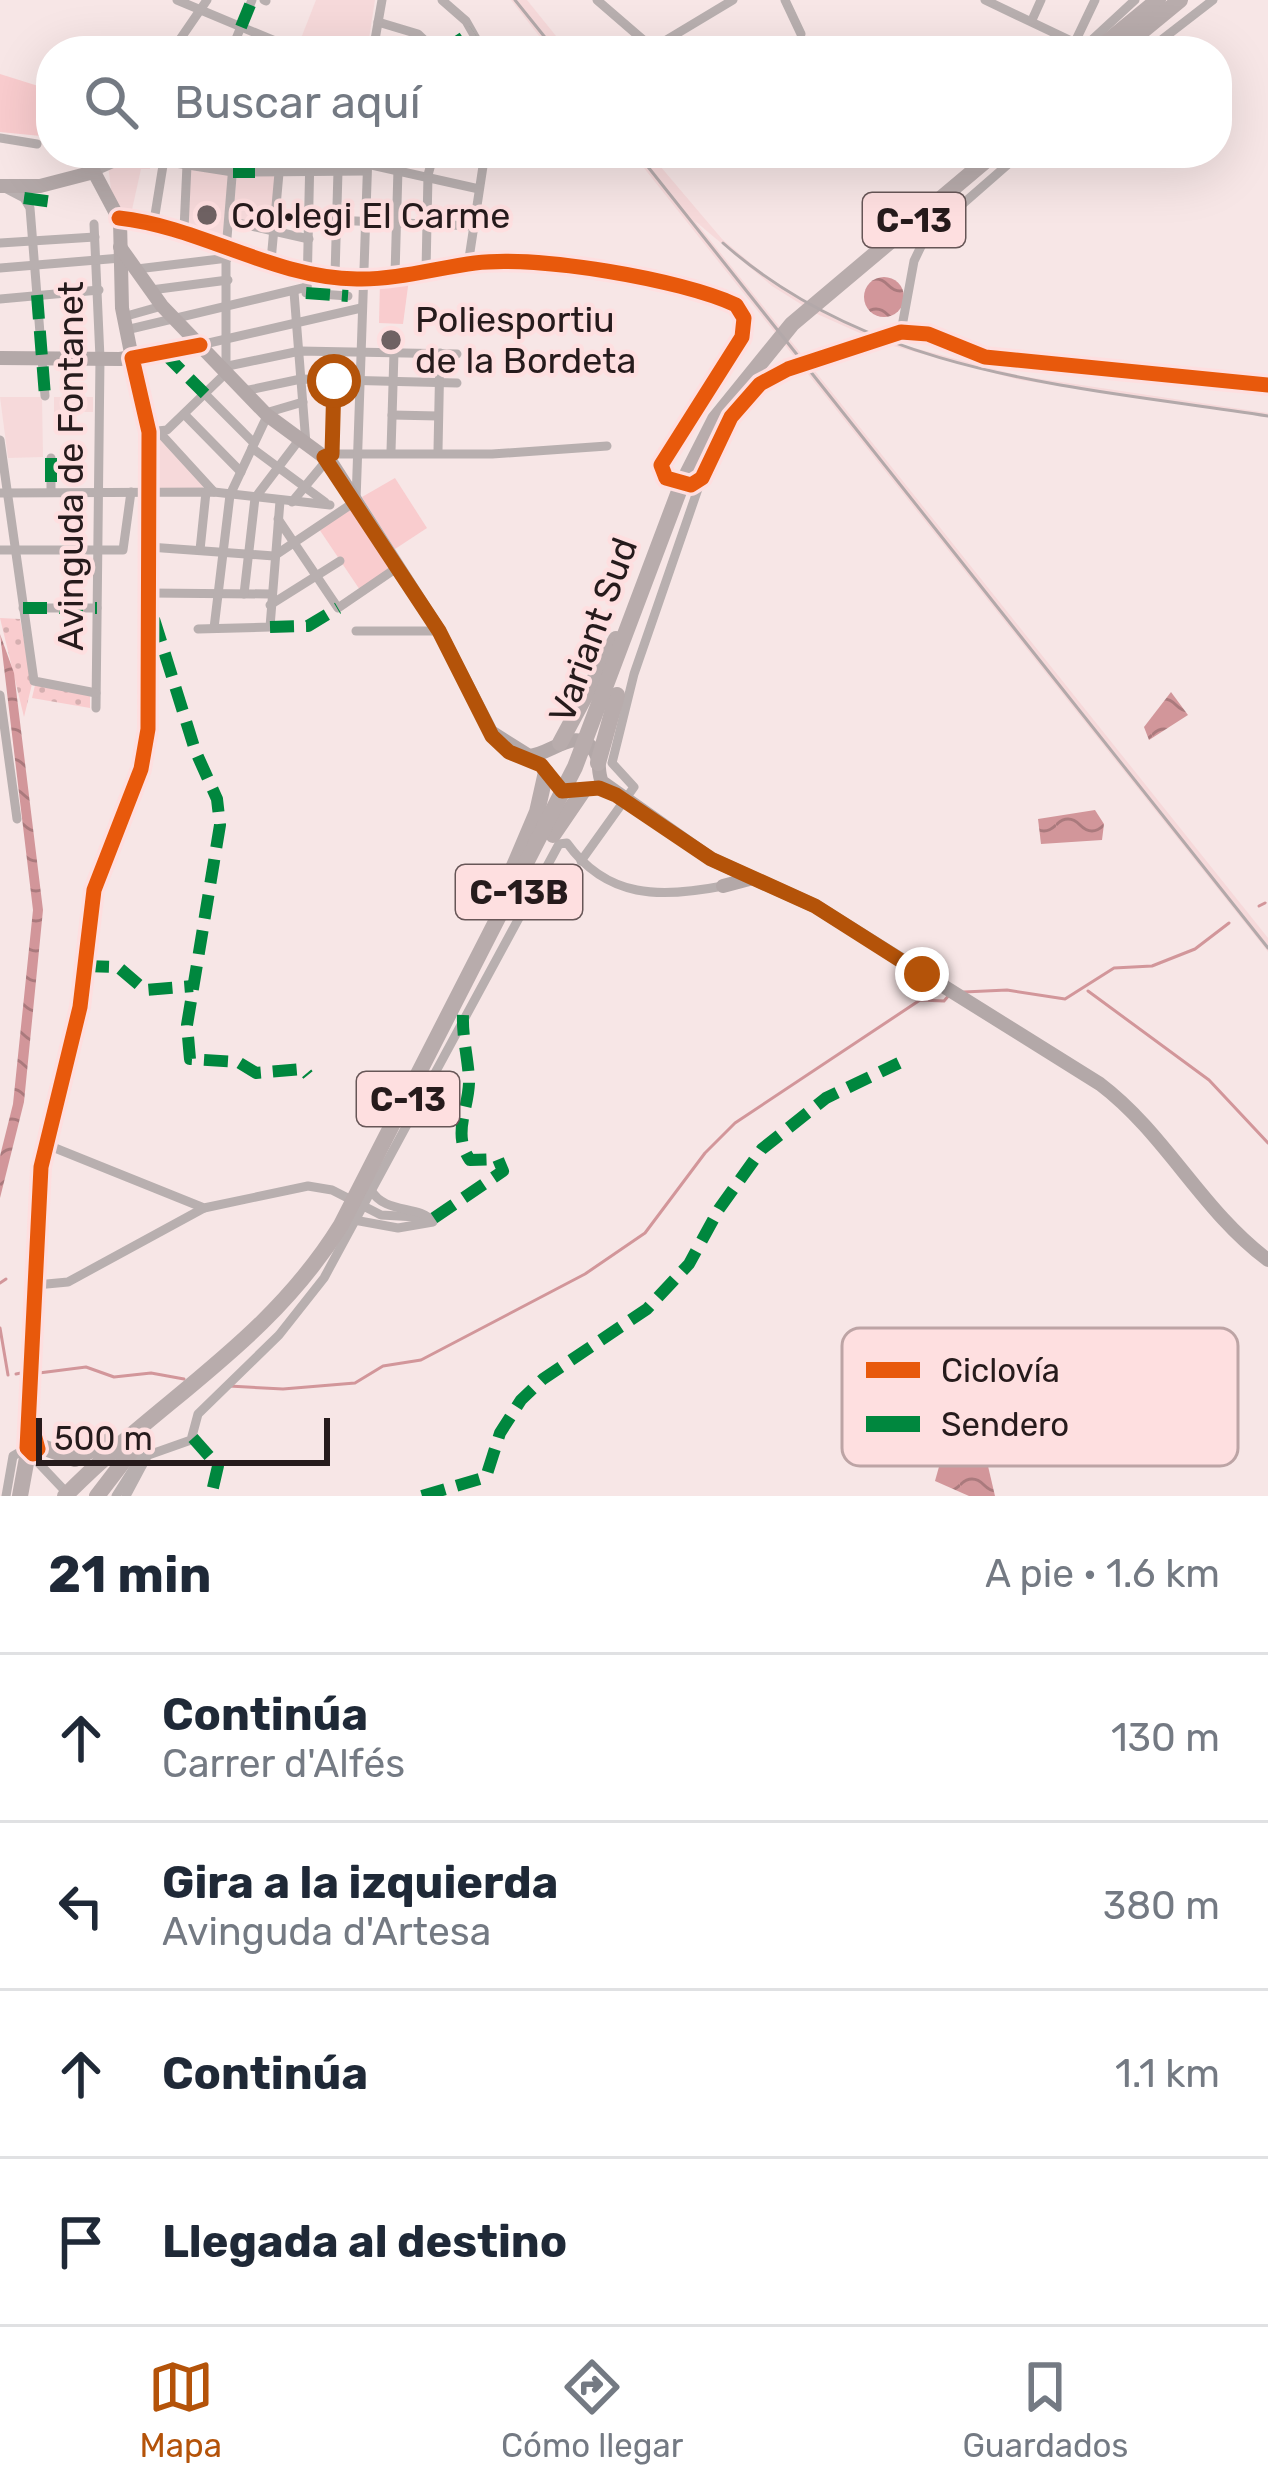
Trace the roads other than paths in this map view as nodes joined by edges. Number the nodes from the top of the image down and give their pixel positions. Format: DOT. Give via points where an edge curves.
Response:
graph roads {
  1 [pos="177,0"];
  2 [pos="252,0"];
  3 [pos="382,0"];
  4 [pos="442,0"];
  5 [pos="597,0"];
  6 [pos="733,0"];
  7 [pos="784,0"];
  8 [pos="987,0"];
  9 [pos="1041,0"];
  10 [pos="1095,0"];
  11 [pos="1135,0"];
  12 [pos="1213,0"];
  13 [pos="1168,2"];
  14 [pos="204,5"];
  15 [pos="1032,20"];
  16 [pos="378,22"];
  17 [pos="241,27"];
  18 [pos="801,34"];
  19 [pos="182,36"];
  20 [pos="237,36"];
  21 [pos="262,36"];
  22 [pos="376,36"];
  23 [pos="421,36"];
  24 [pos="474,36"];
  25 [pos="637,36"];
  26 [pos="673,36"];
  27 [pos="1063,36"];
  28 [pos="1088,36"];
  29 [pos="1098,36"];
  30 [pos="1107,36"];
  31 [pos="1126,36"];
  32 [pos="1133,36"];
  33 [pos="1166,36"];
  34 [pos="0,138"];
  35 [pos="36,144"];
  36 [pos="92,168"];
  37 [pos="105,168"];
  38 [pos="162,168"];
  39 [pos="187,168"];
  40 [pos="207,168"];
  41 [pos="233,168"];
  42 [pos="256,168"];
  43 [pos="309,168"];
  44 [pos="347,168"];
  45 [pos="367,168"];
  46 [pos="394,168"];
  47 [pos="430,168"];
  48 [pos="482,168"];
  49 [pos="964,168"];
  50 [pos="976,168"];
  51 [pos="1004,168"];
  52 [pos="398,169"];
  53 [pos="338,171"];
  54 [pos="233,172"];
  55 [pos="279,173"];
  56 [pos="308,174"];
  57 [pos="428,175"];
  58 [pos="93,176"];
  59 [pos="2,187"];
  60 [pos="479,188"];
  61 [pos="119,218"];
  62 [pos="309,219"];
  63 [pos="337,220"];
  64 [pos="364,220"];
  65 [pos="154,221"];
  66 [pos="230,221"];
  67 [pos="397,221"];
  68 [pos="426,222"];
  69 [pos="94,224"];
  70 [pos="473,226"];
  71 [pos="184,230"];
  72 [pos="274,231"];
  73 [pos="95,237"];
  74 [pos="309,239"];
  75 [pos="33,241"];
  76 [pos="0,243"];
  77 [pos="121,253"];
  78 [pos="227,254"];
  79 [pos="97,260"];
  80 [pos="271,261"];
  81 [pos="468,265"];
  82 [pos="35,266"];
  83 [pos="0,268"];
  84 [pos="137,269"];
  85 [pos="308,270"];
  86 [pos="426,271"];
  87 [pos="394,275"];
  88 [pos="342,276"];
  89 [pos="362,279"];
  90 [pos="228,280"];
  91 [pos="828,287"];
  92 [pos="99,290"];
  93 [pos="151,290"];
  94 [pos="301,293"];
  95 [pos="38,295"];
  96 [pos="347,296"];
  97 [pos="0,298"];
  98 [pos="162,306"];
  99 [pos="228,308"];
  100 [pos="361,308"];
  101 [pos="347,311"];
  102 [pos="176,319"];
  103 [pos="298,322"];
  104 [pos="124,324"];
  105 [pos="898,332"];
  106 [pos="227,338"];
  107 [pos="773,338"];
  108 [pos="200,345"];
  109 [pos="300,351"];
  110 [pos="360,352"];
  111 [pos="394,352"];
  112 [pos="440,353"];
  113 [pos="457,353"];
  114 [pos="0,358"];
  115 [pos="45,358"];
  116 [pos="100,358"];
  117 [pos="132,358"];
  118 [pos="226,370"];
  119 [pos="302,379"];
  120 [pos="359,380"];
  121 [pos="334,381"];
  122 [pos="393,381"];
  123 [pos="439,382"];
  124 [pos="457,383"];
  125 [pos="1268,385"];
  126 [pos="244,391"];
  127 [pos="206,394"];
  128 [pos="45,396"];
  129 [pos="303,402"];
  130 [pos="184,414"];
  131 [pos="392,415"];
  132 [pos="267,416"];
  133 [pos="438,416"];
  134 [pos="155,432"];
  135 [pos="0,440"];
  136 [pos="302,442"];
  137 [pos="253,446"];
  138 [pos="607,446"];
  139 [pos="438,450"];
  140 [pos="391,452"];
  141 [pos="357,453"];
  142 [pos="328,455"];
  143 [pos="51,458"];
  144 [pos="278,468"];
  145 [pos="241,472"];
  146 [pos="670,480"];
  147 [pos="701,480"];
  148 [pos="687,484"];
  149 [pos="304,486"];
  150 [pos="97,492"];
  151 [pos="131,492"];
  152 [pos="149,492"];
  153 [pos="210,492"];
  154 [pos="353,492"];
  155 [pos="4,493"];
  156 [pos="51,493"];
  157 [pos="230,495"];
  158 [pos="256,498"];
  159 [pos="286,501"];
  160 [pos="674,505"];
  161 [pos="334,508"];
  162 [pos="278,518"];
  163 [pos="295,542"];
  164 [pos="149,548"];
  165 [pos="0,550"];
  166 [pos="16,550"];
  167 [pos="97,550"];
  168 [pos="200,550"];
  169 [pos="223,552"];
  170 [pos="250,554"];
  171 [pos="274,556"];
  172 [pos="340,561"];
  173 [pos="398,567"];
  174 [pos="316,576"];
  175 [pos="149,593"];
  176 [pos="244,594"];
  177 [pos="218,595"];
  178 [pos="270,599"];
  179 [pos="23,608"];
  180 [pos="97,608"];
  181 [pos="198,628"];
  182 [pos="214,628"];
  183 [pos="356,632"];
  184 [pos="440,633"];
  185 [pos="96,693"];
  186 [pos="0,695"];
  187 [pos="96,708"];
  188 [pos="491,732"];
  189 [pos="574,743"];
  190 [pos="505,749"];
  191 [pos="529,756"];
  192 [pos="598,768"];
  193 [pos="563,785"];
  194 [pos="616,795"];
  195 [pos="17,819"];
  196 [pos="581,861"];
  197 [pos="736,877"];
  198 [pos="470,962"];
  199 [pos="46,1144"];
  200 [pos="371,1190"];
  201 [pos="204,1208"];
  202 [pos="434,1218"];
  203 [pos="354,1220"];
  204 [pos="1268,1260"];
  205 [pos="36,1286"];
  206 [pos="219,1378"];
  207 [pos="180,1398"];
  208 [pos="141,1420"];
  209 [pos="32,1449"];
  210 [pos="149,1453"];
  211 [pos="70,1491"];
  212 [pos="7,1496"];
  213 [pos="20,1496"];
  214 [pos="55,1496"];
  215 [pos="97,1496"];
  216 [pos="116,1496"];
  217 [pos="126,1496"];
  1 -- 14 [label="street"];
  2 -- 17 [label="street"];
  3 -- 16 [label="street"];
  4 -- 24 [label="street"];
  5 -- 25 [label="street"];
  6 -- 26 [label="street"];
  7 -- 18 [label="street"];
  8 -- 15 [label="street"];
  9 -- 15 [label="street"];
  10 -- 28 [label="street"];
  11 -- 29 [label="street"];
  12 -- 33 [label="street"];
  13 -- 30 [label="highway"];
  13 -- 31 [label="highway"];
  13 -- 32 [label="highway"];
  14 -- 17 [label="street"];
  14 -- 19 [label="street"];
  15 -- 27 [label="street"];
  16 -- 22 [label="street"];
  16 -- 23 [label="street"];
  17 -- 20 [label="street"];
  17 -- 21 [label="street"];
  34 -- 35 [label="street"];
  36 -- 58 [label="street"];
  37 -- 58 [label="street"];
  38 -- 65 [label="street"];
  39 -- 71 [label="street"];
  40 -- 54 [label="street"];
  41 -- 54 [label="street"];
  42 -- 55 [label="street"];
  43 -- 56 [label="street"];
  44 -- 53 [label="street"];
  45 -- 64 [label="street"];
  46 -- 52 [label="street"];
  47 -- 57 [label="street"];
  48 -- 60 [label="street"];
  49 -- 91 [label="highway, C-13"];
  50 -- 91 [label="highway, C-13"];
  51 -- 105 [label="street" via="928,233"];
  52 -- 57 [label="street"];
  52 -- 67 [label="street"];
  53 -- 56 [label="street"];
  53 -- 63 [label="street"];
  54 -- 66 [label="street"];
  55 -- 56 [label="street"];
  55 -- 72 [label="street"];
  56 -- 62 [label="street"];
  57 -- 60 [label="street"];
  57 -- 68 [label="street"];
  58 -- 59 [label="main road"];
  58 -- 61 [label="main road"];
  59 -- 75 [label="street" via="25,198"];
  60 -- 70 [label="street"];
  61 -- 65 [label="street"];
  61 -- 77 [label="main road"];
  62 -- 63 [label="street"];
  62 -- 74 [label="street"];
  63 -- 64 [label="street"];
  63 -- 88 [label="street"];
  64 -- 67 [label="street"];
  64 -- 89 [label="street"];
  65 -- 71 [label="street"];
  66 -- 72 [label="street"];
  66 -- 78 [label="street"];
  67 -- 68 [label="street"];
  67 -- 87 [label="street"];
  68 -- 70 [label="street"];
  68 -- 86 [label="street"];
  69 -- 73 [label="street, Avinguda de Fontanet"];
  70 -- 81 [label="street"];
  71 -- 78 [label="street"];
  72 -- 74 [label="street"];
  72 -- 80 [label="street"];
  73 -- 75 [label="street"];
  73 -- 79 [label="street, Avinguda de Fontanet"];
  74 -- 85 [label="street"];
  75 -- 76 [label="street"];
  75 -- 82 [label="street"];
  77 -- 79 [label="street"];
  77 -- 84 [label="main road"];
  77 -- 104 [label="main road"];
  78 -- 80 [label="street"];
  78 -- 84 [label="street"];
  78 -- 90 [label="street"];
  79 -- 82 [label="street"];
  79 -- 92 [label="street, Avinguda de Fontanet"];
  80 -- 85 [label="street"];
  81 -- 86 [label="street"];
  81 -- 146 [label="street" via="628,275 736,304 742,337 664,459 661,471"];
  82 -- 83 [label="street"];
  82 -- 95 [label="street"];
  84 -- 93 [label="main road"];
  85 -- 88 [label="street"];
  85 -- 94 [label="street"];
  86 -- 87 [label="street"];
  87 -- 89 [label="street"];
  88 -- 89 [label="street"];
  88 -- 96 [label="street"];
  89 -- 100 [label="street"];
  90 -- 93 [label="street"];
  90 -- 99 [label="street"];
  91 -- 107 [label="highway, C-13"];
  92 -- 95 [label="street"];
  92 -- 116 [label="street, Avinguda de Fontanet"];
  93 -- 98 [label="main road"];
  94 -- 96 [label="street"];
  94 -- 99 [label="street"];
  94 -- 103 [label="street"];
  95 -- 97 [label="street"];
  95 -- 115 [label="street"];
  96 -- 101 [label="street"];
  98 -- 102 [label="main road"];
  98 -- 104 [label="street"];
  99 -- 102 [label="street"];
  99 -- 106 [label="street"];
  100 -- 101 [label="street"];
  100 -- 110 [label="street"];
  101 -- 103 [label="street"];
  102 -- 104 [label="street"];
  102 -- 108 [label="main road"];
  103 -- 106 [label="street"];
  103 -- 109 [label="street"];
  104 -- 117 [label="main road"];
  105 -- 125 [label="street" via="928,334 986,357"];
  105 -- 147 [label="street" via="765,381 743,401"];
  106 -- 108 [label="street"];
  106 -- 118 [label="street"];
  107 -- 160 [label="highway, Variant Sud / C-13" via="716,419"];
  107 -- 189 [label="highway, Variant Sud / C-13" via="698,435"];
  108 -- 117 [label="main road"];
  108 -- 118 [label="main road"];
  109 -- 110 [label="street"];
  109 -- 118 [label="street"];
  109 -- 119 [label="street"];
  110 -- 111 [label="street"];
  110 -- 120 [label="street"];
  111 -- 112 [label="street"];
  111 -- 122 [label="street"];
  112 -- 113 [label="street"];
  112 -- 123 [label="street"];
  114 -- 115 [label="main road"];
  115 -- 116 [label="main road"];
  115 -- 128 [label="street"];
  116 -- 117 [label="main road"];
  116 -- 150 [label="street, Avinguda de Fontanet"];
  117 -- 134 [label="street"];
  118 -- 126 [label="main road"];
  118 -- 127 [label="street"];
  119 -- 121 [label="street"];
  119 -- 126 [label="street"];
  119 -- 129 [label="street"];
  120 -- 121 [label="street"];
  120 -- 122 [label="street"];
  120 -- 141 [label="street"];
  121 -- 142 [label="street"];
  122 -- 123 [label="street"];
  122 -- 131 [label="street"];
  123 -- 124 [label="street"];
  123 -- 133 [label="street"];
  126 -- 132 [label="main road"];
  127 -- 130 [label="street"];
  127 -- 137 [label="street"];
  129 -- 132 [label="street"];
  129 -- 136 [label="street"];
  130 -- 134 [label="street"];
  130 -- 145 [label="street"];
  131 -- 133 [label="street"];
  131 -- 140 [label="street"];
  132 -- 136 [label="main road"];
  132 -- 137 [label="street"];
  133 -- 139 [label="street"];
  134 -- 152 [label="street"];
  134 -- 153 [label="street"];
  135 -- 155 [label="street"];
  136 -- 142 [label="main road"];
  136 -- 144 [label="street"];
  137 -- 144 [label="street"];
  137 -- 145 [label="street"];
  138 -- 139 [label="street"];
  139 -- 140 [label="street"];
  140 -- 141 [label="street"];
  141 -- 142 [label="street"];
  141 -- 154 [label="street"];
  142 -- 149 [label="street"];
  142 -- 154 [label="main road"];
  143 -- 156 [label="street"];
  144 -- 149 [label="street"];
  144 -- 158 [label="street"];
  145 -- 157 [label="street"];
  147 -- 148 [label="street"];
  147 -- 196 [label="street" via="612,763 634,787"];
  149 -- 159 [label="street"];
  149 -- 161 [label="street"];
  150 -- 151 [label="street"];
  150 -- 156 [label="street"];
  150 -- 167 [label="street, Avinguda de Fontanet"];
  151 -- 152 [label="street"];
  151 -- 167 [label="street" via="123,550"];
  152 -- 153 [label="street"];
  152 -- 164 [label="street"];
  153 -- 157 [label="street"];
  153 -- 168 [label="street"];
  154 -- 161 [label="street"];
  154 -- 173 [label="main road"];
  155 -- 156 [label="street"];
  155 -- 166 [label="street"];
  157 -- 158 [label="street"];
  157 -- 169 [label="street"];
  158 -- 159 [label="street"];
  158 -- 170 [label="street"];
  159 -- 161 [label="street"];
  159 -- 162 [label="street"];
  160 -- 189 [label="highway, Variant Sud / C-13"];
  160 -- 192 [label="highway"];
  161 -- 163 [label="street"];
  162 -- 163 [label="street"];
  162 -- 171 [label="street"];
  163 -- 171 [label="street"];
  163 -- 174 [label="street"];
  164 -- 168 [label="street"];
  164 -- 175 [label="street"];
  165 -- 166 [label="street"];
  166 -- 167 [label="street"];
  166 -- 179 [label="street"];
  167 -- 180 [label="street, Avinguda de Fontanet"];
  168 -- 169 [label="street"];
  169 -- 170 [label="street"];
  169 -- 177 [label="street"];
  170 -- 171 [label="street"];
  170 -- 176 [label="street"];
  171 -- 178 [label="street"];
  172 -- 174 [label="street"];
  173 -- 174 [label="street" via="338,608"];
  173 -- 184 [label="main road"];
  174 -- 178 [label="street"];
  175 -- 177 [label="street"];
  175 -- 199 [label="street" via="144,758 94,890 80,1006"];
  176 -- 177 [label="street"];
  176 -- 178 [label="street"];
  177 -- 182 [label="street"];
  178 -- 182 [label="street" via="270,627"];
  179 -- 180 [label="street"];
  179 -- 185 [label="street" via="34,682"];
  180 -- 185 [label="street, Avinguda de Fontanet"];
  181 -- 182 [label="street"];
  183 -- 184 [label="street"];
  184 -- 188 [label="main road"];
  185 -- 187 [label="street, Avinguda de Fontanet"];
  186 -- 195 [label="street"];
  188 -- 190 [label="main road"];
  188 -- 191 [label="main road"];
  189 -- 191 [label="main road"];
  189 -- 192 [label="main road" via="586,744"];
  189 -- 193 [label="highway, Variant Sud / C-13"];
  189 -- 193 [label="main road"];
  190 -- 191 [label="main road"];
  190 -- 193 [label="main road"];
  192 -- 193 [label="main road"];
  192 -- 194 [label="main road"];
  193 -- 194 [label="main road"];
  193 -- 198 [label="highway, Variant Sud / C-13"];
  193 -- 198 [label="highway, C-13B" via="526,839"];
  193 -- 206 [label="highway, Variant Sud / C-13" via="341,1225"];
  194 -- 197 [label="main road"];
  196 -- 197 [label="street" via="610,883 650,895"];
  196 -- 200 [label="street" via="564,842 556,848"];
  197 -- 204 [label="main road" via="815,906 1120,1099 1223,1223"];
  198 -- 206 [label="highway, C-13" via="326,1237"];
  199 -- 201 [label="street"];
  199 -- 205 [label="street"];
  200 -- 202 [label="street" via="386,1206"];
  200 -- 203 [label="street"];
  201 -- 202 [label="street" via="308,1186 398,1219"];
  201 -- 205 [label="street" via="68,1282"];
  202 -- 203 [label="street" via="398,1228"];
  203 -- 206 [label="street" via="324,1278"];
  205 -- 209 [label="street"];
  206 -- 207 [label="highway, C-13"];
  206 -- 210 [label="street" via="191,1440"];
  207 -- 208 [label="highway, C-13"];
  207 -- 211 [label="highway, C-13"];
  207 -- 215 [label="highway"];
  208 -- 209 [label="highway" via="81,1458"];
  208 -- 211 [label="highway, C-13"];
  209 -- 211 [label="street" via="43,1471"];
  209 -- 212 [label="street" via="13,1456"];
  209 -- 213 [label="highway"];
  210 -- 216 [label="street"];
  210 -- 217 [label="street"];
  211 -- 214 [label="highway, C-13"];
}
